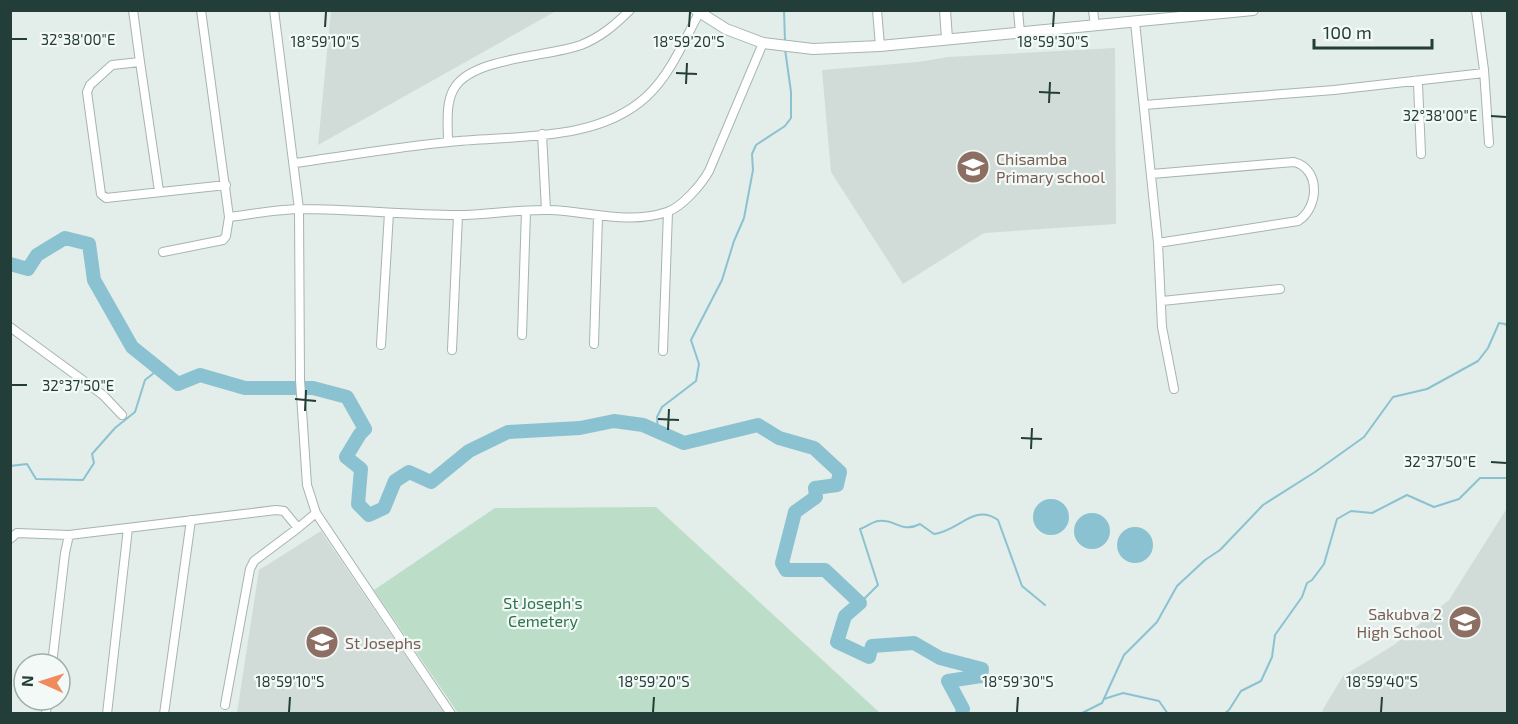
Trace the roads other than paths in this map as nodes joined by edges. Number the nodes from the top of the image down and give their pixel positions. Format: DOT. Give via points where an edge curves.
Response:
graph roads {
  1 [pos="133,10"];
  2 [pos="201,10"];
  3 [pos="274,10"];
  4 [pos="630,10"];
  5 [pos="877,10"];
  6 [pos="945,10"];
  7 [pos="1018,10"];
  8 [pos="1093,10"];
  9 [pos="1253,10"];
  10 [pos="1476,10"];
  11 [pos="698,12"];
  12 [pos="1135,22"];
  13 [pos="1095,26"];
  14 [pos="1020,33"];
  15 [pos="947,39"];
  16 [pos="763,43"];
  17 [pos="880,46"];
  18 [pos="140,62"];
  19 [pos="1484,74"];
  20 [pos="1415,81"];
  21 [pos="1144,105"];
  22 [pos="542,134"];
  23 [pos="448,142"];
  24 [pos="1489,143"];
  25 [pos="1421,154"];
  26 [pos="295,163"];
  27 [pos="1152,174"];
  28 [pos="226,185"];
  29 [pos="159,191"];
  30 [pos="299,209"];
  31 [pos="546,210"];
  32 [pos="526,211"];
  33 [pos="668,212"];
  34 [pos="389,213"];
  35 [pos="458,215"];
  36 [pos="229,217"];
  37 [pos="598,217"];
  38 [pos="1158,243"];
  39 [pos="163,252"];
  40 [pos="1280,289"];
  41 [pos="1162,301"];
  42 [pos="10,327"];
  43 [pos="522,335"];
  44 [pos="594,344"];
  45 [pos="381,345"];
  46 [pos="452,350"];
  47 [pos="663,351"];
  48 [pos="1174,389"];
  49 [pos="122,415"];
  50 [pos="316,513"];
  51 [pos="191,520"];
  52 [pos="128,528"];
  53 [pos="298,528"];
  54 [pos="69,535"];
  55 [pos="10,539"];
  56 [pos="53,652"];
  57 [pos="225,705"];
  58 [pos="107,714"];
  59 [pos="164,714"];
  60 [pos="452,714"];
  1 -- 18 [label="street"];
  2 -- 28 [label="street"];
  3 -- 26 [label="street"];
  4 -- 23 [label="street" via="599,37 579,46 482,67 466,77 455,87 448,109"];
  5 -- 17 [label="street"];
  6 -- 15 [label="street"];
  7 -- 14 [label="street"];
  8 -- 13 [label="street"];
  9 -- 12 [label="street"];
  10 -- 19 [label="street"];
  11 -- 16 [label="street" via="726,29"];
  11 -- 22 [label="street" via="661,80 646,98 602,123 573,132"];
  12 -- 13 [label="street"];
  12 -- 21 [label="street"];
  13 -- 14 [label="street"];
  14 -- 15 [label="street"];
  15 -- 17 [label="street"];
  16 -- 17 [label="street" via="813,49"];
  16 -- 33 [label="street" via="702,184"];
  18 -- 29 [label="street"];
  18 -- 29 [label="street" via="112,65 87,89 100,192 106,198"];
  19 -- 20 [label="street"];
  19 -- 24 [label="street"];
  20 -- 21 [label="street"];
  20 -- 25 [label="street"];
  21 -- 27 [label="street"];
  22 -- 23 [label="street"];
  22 -- 31 [label="street"];
  23 -- 26 [label="street"];
  26 -- 30 [label="street"];
  27 -- 38 [label="street"];
  27 -- 38 [label="street" via="1294,162 1313,178 1313,202 1305,217 1298,221"];
  28 -- 29 [label="street"];
  28 -- 36 [label="street"];
  30 -- 34 [label="street"];
  30 -- 36 [label="street"];
  30 -- 50 [label="street" via="300,380 307,485"];
  31 -- 32 [label="street"];
  31 -- 37 [label="street"];
  32 -- 35 [label="street"];
  32 -- 43 [label="street"];
  33 -- 37 [label="street"];
  33 -- 47 [label="street"];
  34 -- 35 [label="street"];
  34 -- 45 [label="street"];
  35 -- 46 [label="street"];
  36 -- 39 [label="street" via="223,240"];
  37 -- 44 [label="street"];
  38 -- 41 [label="street"];
  40 -- 41 [label="street"];
  41 -- 48 [label="street" via="1162,327"];
  42 -- 49 [label="street" via="103,395"];
  50 -- 53 [label="street"];
  50 -- 60 [label="street"];
  51 -- 52 [label="street"];
  51 -- 53 [label="street" via="276,510 284,512"];
  51 -- 59 [label="street"];
  52 -- 54 [label="street"];
  52 -- 58 [label="street"];
  53 -- 57 [label="street" via="254,561 250,569"];
  54 -- 55 [label="street" via="17,533"];
  54 -- 56 [label="street"];
}
